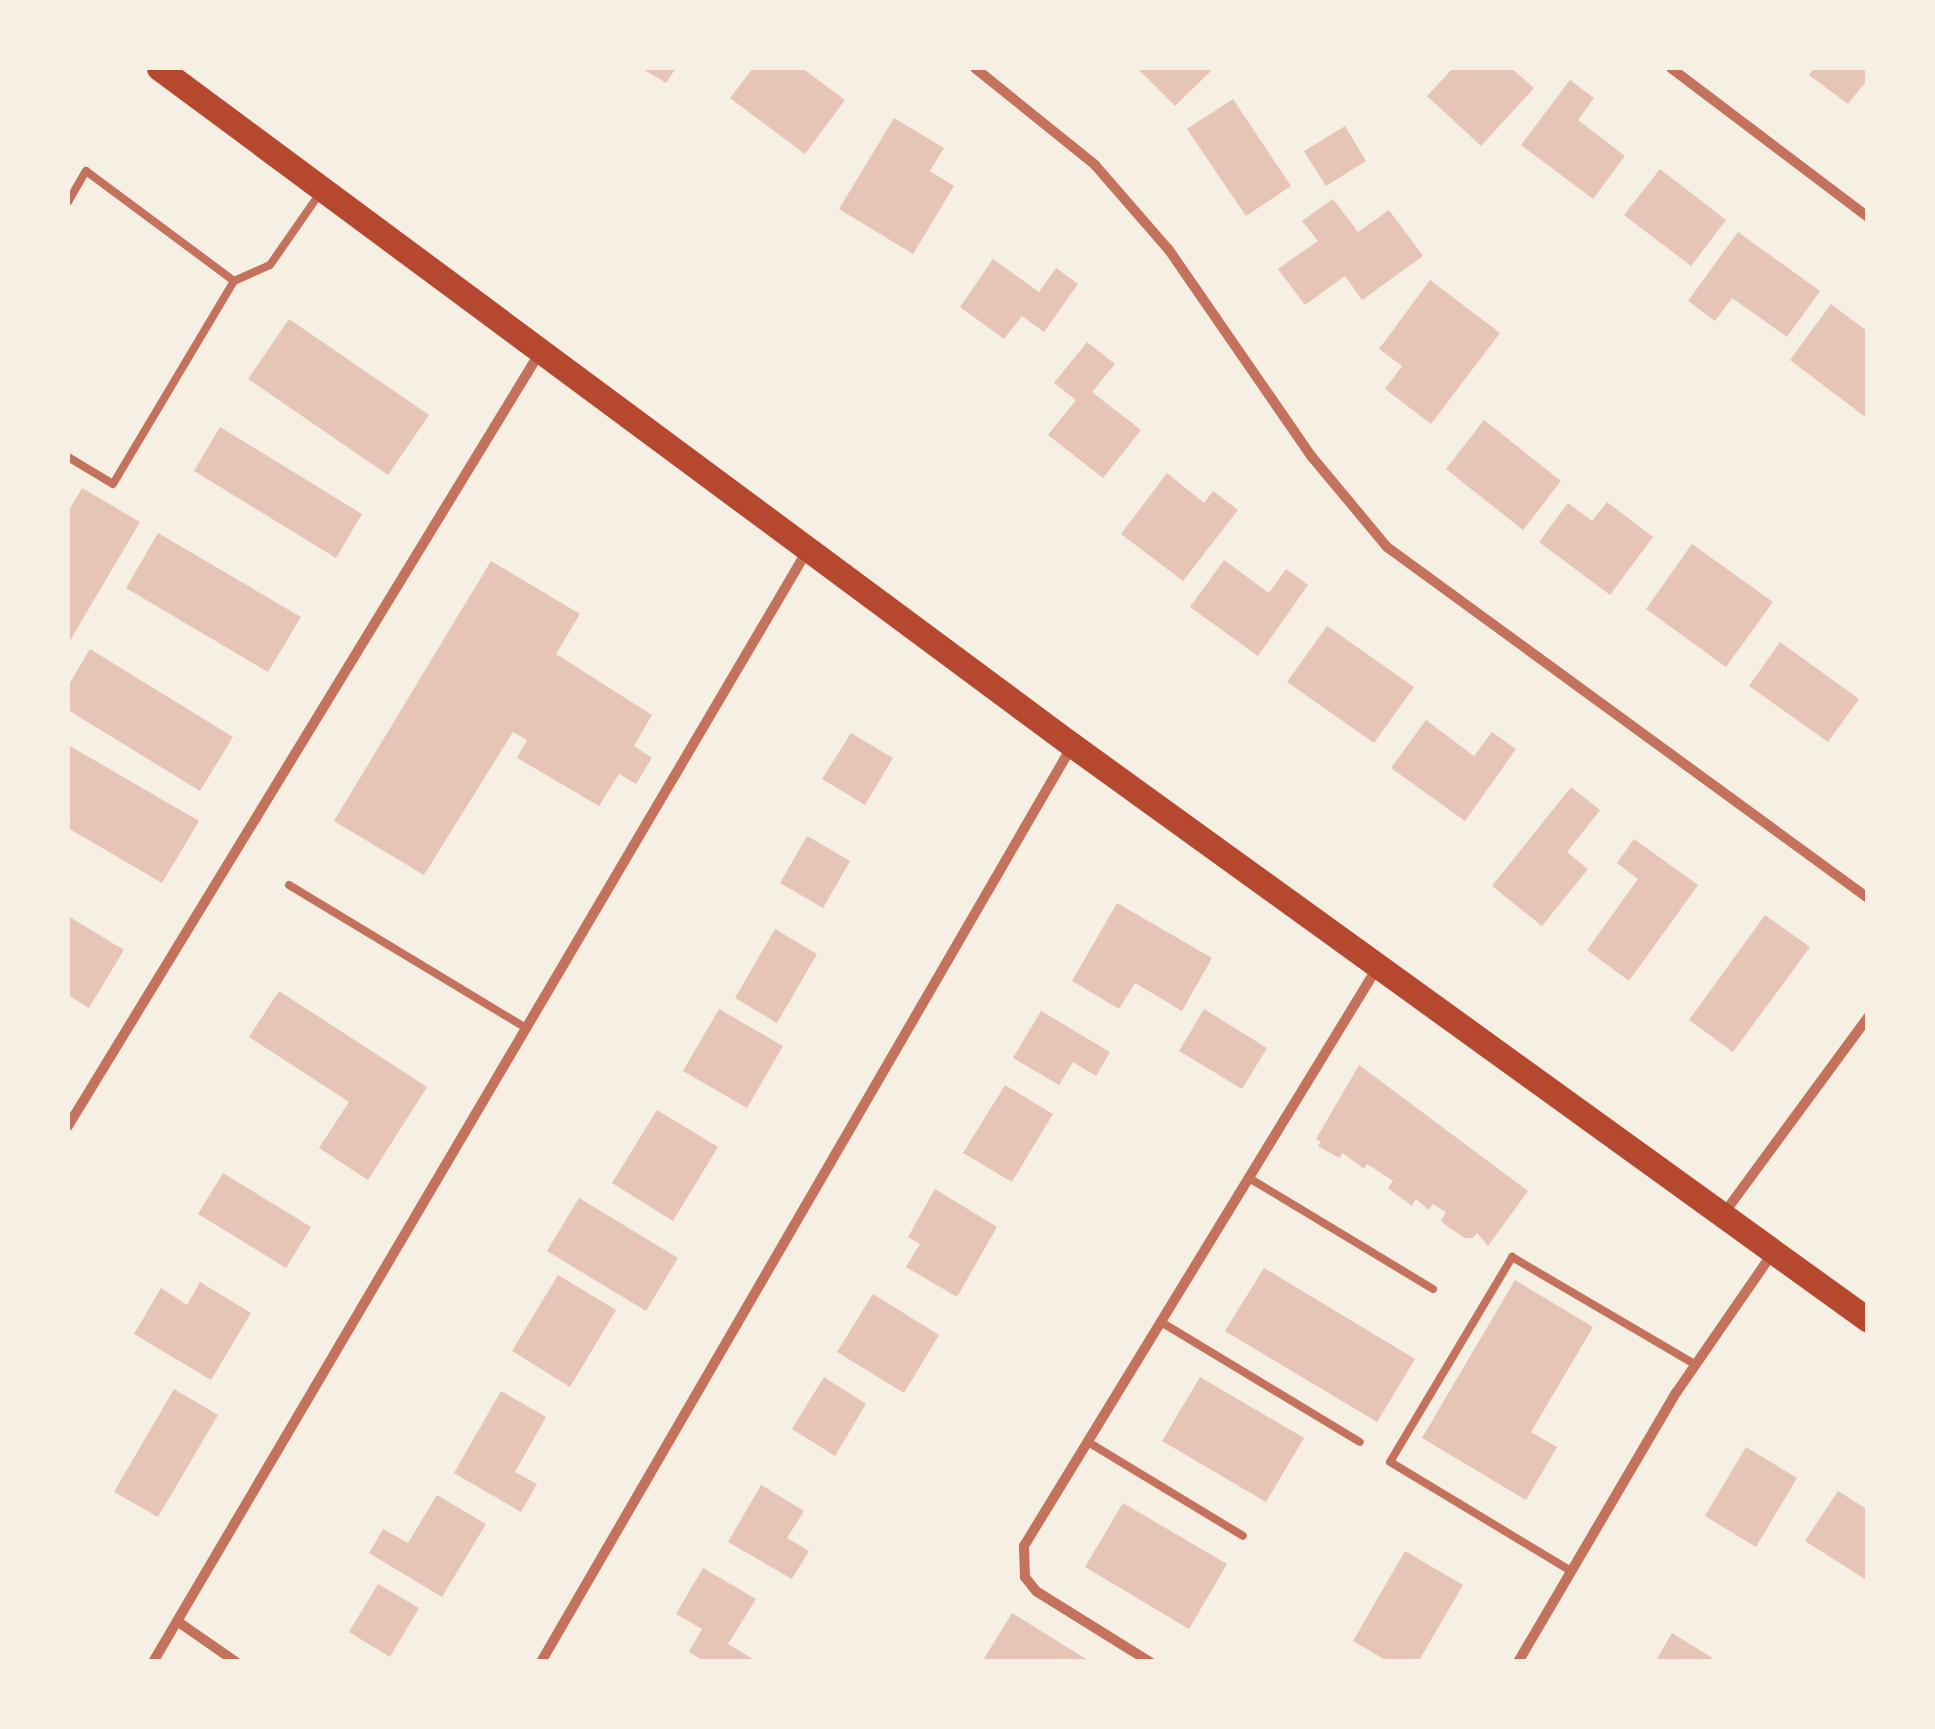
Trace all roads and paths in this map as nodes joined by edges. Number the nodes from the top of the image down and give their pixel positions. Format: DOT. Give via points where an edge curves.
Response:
graph roads {
  1 [pos="159,68"];
  2 [pos="975,68"];
  3 [pos="1671,68"];
  4 [pos="323,190"];
  5 [pos="68,202"];
  6 [pos="1868,218"];
  7 [pos="234,280"];
  8 [pos="541,351"];
  9 [pos="68,457"];
  10 [pos="808,550"];
  11 [pos="1072,745"];
  12 [pos="289,885"];
  13 [pos="1868,898"];
  14 [pos="1377,968"];
  15 [pos="1868,1017"];
  16 [pos="526,1028"];
  17 [pos="68,1126"];
  18 [pos="1249,1178"];
  19 [pos="1721,1216"];
  20 [pos="1773,1253"];
  21 [pos="1433,1290"];
  22 [pos="1868,1320"];
  23 [pos="1162,1322"];
  24 [pos="1696,1366"];
  25 [pos="1088,1442"];
  26 [pos="1360,1442"];
  27 [pos="1243,1536"];
  28 [pos="1571,1571"];
  29 [pos="177,1621"];
  30 [pos="153,1662"];
  31 [pos="236,1662"];
  32 [pos="541,1662"];
  33 [pos="1150,1662"];
  34 [pos="1518,1662"];
  1 -- 4 [label="main road"];
  2 -- 13 [label="street" via="1095,166 1169,250 1312,458 1386,547"];
  3 -- 6 [label="street"];
  4 -- 7 [label="lane" via="270,265"];
  4 -- 8 [label="main road"];
  5 -- 7 [label="lane" via="86,171"];
  7 -- 9 [label="lane" via="113,484"];
  8 -- 10 [label="main road"];
  8 -- 17 [label="street"];
  10 -- 11 [label="main road"];
  10 -- 16 [label="street"];
  11 -- 14 [label="main road"];
  11 -- 32 [label="street"];
  12 -- 16 [label="lane"];
  14 -- 18 [label="street"];
  14 -- 19 [label="main road"];
  15 -- 19 [label="street"];
  16 -- 29 [label="street"];
  18 -- 21 [label="lane"];
  18 -- 23 [label="street"];
  19 -- 20 [label="main road"];
  20 -- 22 [label="main road"];
  20 -- 24 [label="street"];
  23 -- 25 [label="street"];
  23 -- 26 [label="lane"];
  24 -- 28 [label="street"];
  24 -- 28 [label="lane" via="1512,1258 1390,1462"];
  25 -- 27 [label="lane"];
  25 -- 33 [label="street" via="1024,1546 1026,1577 1036,1591"];
  28 -- 34 [label="street"];
  29 -- 30 [label="street"];
  29 -- 31 [label="street"];
}
